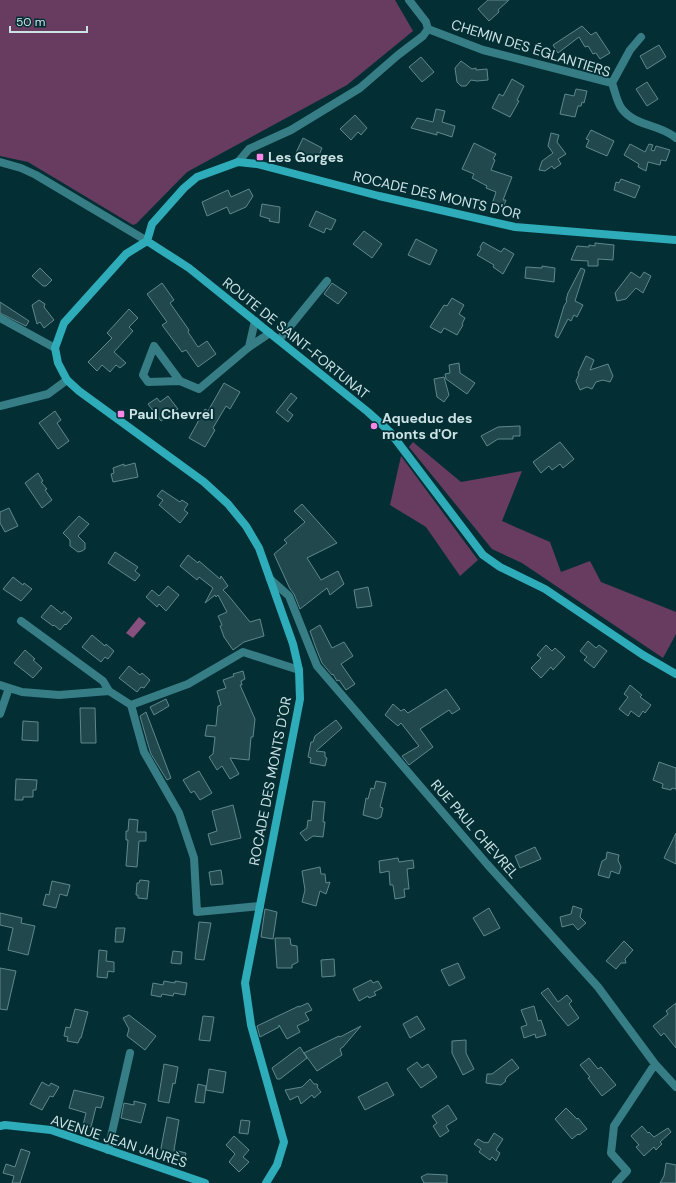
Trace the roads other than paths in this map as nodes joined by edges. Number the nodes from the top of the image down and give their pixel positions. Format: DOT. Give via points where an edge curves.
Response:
graph roads {
  1 [pos="409,0"];
  2 [pos="428,29"];
  3 [pos="641,38"];
  4 [pos="612,83"];
  5 [pos="676,138"];
  6 [pos="238,162"];
  7 [pos="0,164"];
  8 [pos="676,240"];
  9 [pos="147,242"];
  10 [pos="327,281"];
  11 [pos="0,318"];
  12 [pos="255,321"];
  13 [pos="270,333"];
  14 [pos="279,340"];
  15 [pos="249,347"];
  16 [pos="55,348"];
  17 [pos="67,380"];
  18 [pos="180,381"];
  19 [pos="0,406"];
  20 [pos="270,579"];
  21 [pos="21,621"];
  22 [pos="299,670"];
  23 [pos="676,674"];
  24 [pos="0,685"];
  25 [pos="9,688"];
  26 [pos="109,691"];
  27 [pos="131,705"];
  28 [pos="0,714"];
  29 [pos="260,906"];
  30 [pos="130,1052"];
  31 [pos="655,1064"];
  32 [pos="676,1087"];
  33 [pos="0,1126"];
  34 [pos="108,1150"];
  35 [pos="205,1183"];
  36 [pos="266,1183"];
  37 [pos="616,1183"];
  1 -- 2 [label="street" via="426,22"];
  2 -- 4 [label="street, CHEMIN DES ÉGLANTIERS" via="483,50"];
  2 -- 6 [label="street" via="423,36 360,88 291,130 249,149"];
  3 -- 4 [label="street" via="630,50"];
  4 -- 5 [label="street, CHEMIN DES ÉGLANTIERS" via="622,109 635,121 670,133"];
  6 -- 8 [label="street, ROCADE DES MONTS D'OR" via="257,164 379,196 515,227"];
  6 -- 9 [label="street, ROCADE DES MONTS D'OR" via="197,177 152,224"];
  7 -- 9 [label="street" via="21,168 36,175"];
  9 -- 12 [label="street, ROUTE DE SAINT-FORTUNAT" via="190,268"];
  9 -- 16 [label="street" via="126,254 64,323"];
  10 -- 14 [label="street"];
  11 -- 16 [label="street"];
  12 -- 13 [label="street, ROUTE DE SAINT-FORTUNAT"];
  12 -- 15 [label="street"];
  13 -- 14 [label="street, ROUTE DE SAINT-FORTUNAT"];
  13 -- 15 [label="street"];
  14 -- 23 [label="street, ROUTE DE SAINT-FORTUNAT" via="390,432 483,556 545,589 643,655"];
  15 -- 18 [label="street" via="199,389"];
  16 -- 17 [label="street, ROCADE DES MONTS D'OR" via="58,363"];
  17 -- 19 [label="street" via="48,394"];
  17 -- 20 [label="street, ROCADE DES MONTS D'OR" via="204,482 228,504 246,526 259,548"];
  18 -- 18 [label="street" via="148,382 143,375 154,346"];
  20 -- 22 [label="street, ROCADE DES MONTS D'OR" via="293,644"];
  20 -- 31 [label="street, RUE PAUL CHEVREL" via="289,596 317,666 492,869 598,987"];
  21 -- 26 [label="street" via="103,681"];
  22 -- 27 [label="street" via="243,652 188,684"];
  22 -- 29 [label="street, ROCADE DES MONTS D'OR" via="300,699"];
  24 -- 25 [label="street"];
  25 -- 26 [label="street" via="22,692 59,695"];
  25 -- 28 [label="street"];
  26 -- 27 [label="street"];
  27 -- 29 [label="street" via="144,752 179,813 194,858 198,912"];
  29 -- 36 [label="street, ROCADE DES MONTS D'OR" via="245,983 251,1025 284,1142 277,1165"];
  30 -- 34 [label="street"];
  31 -- 32 [label="street, RUE PAUL CHEVREL"];
  31 -- 37 [label="street" via="614,1126 611,1153 627,1171"];
  33 -- 34 [label="street, AVENUE JEAN JAURÈS" via="51,1130"];
  34 -- 35 [label="street, AVENUE JEAN JAURÈS"];
}
